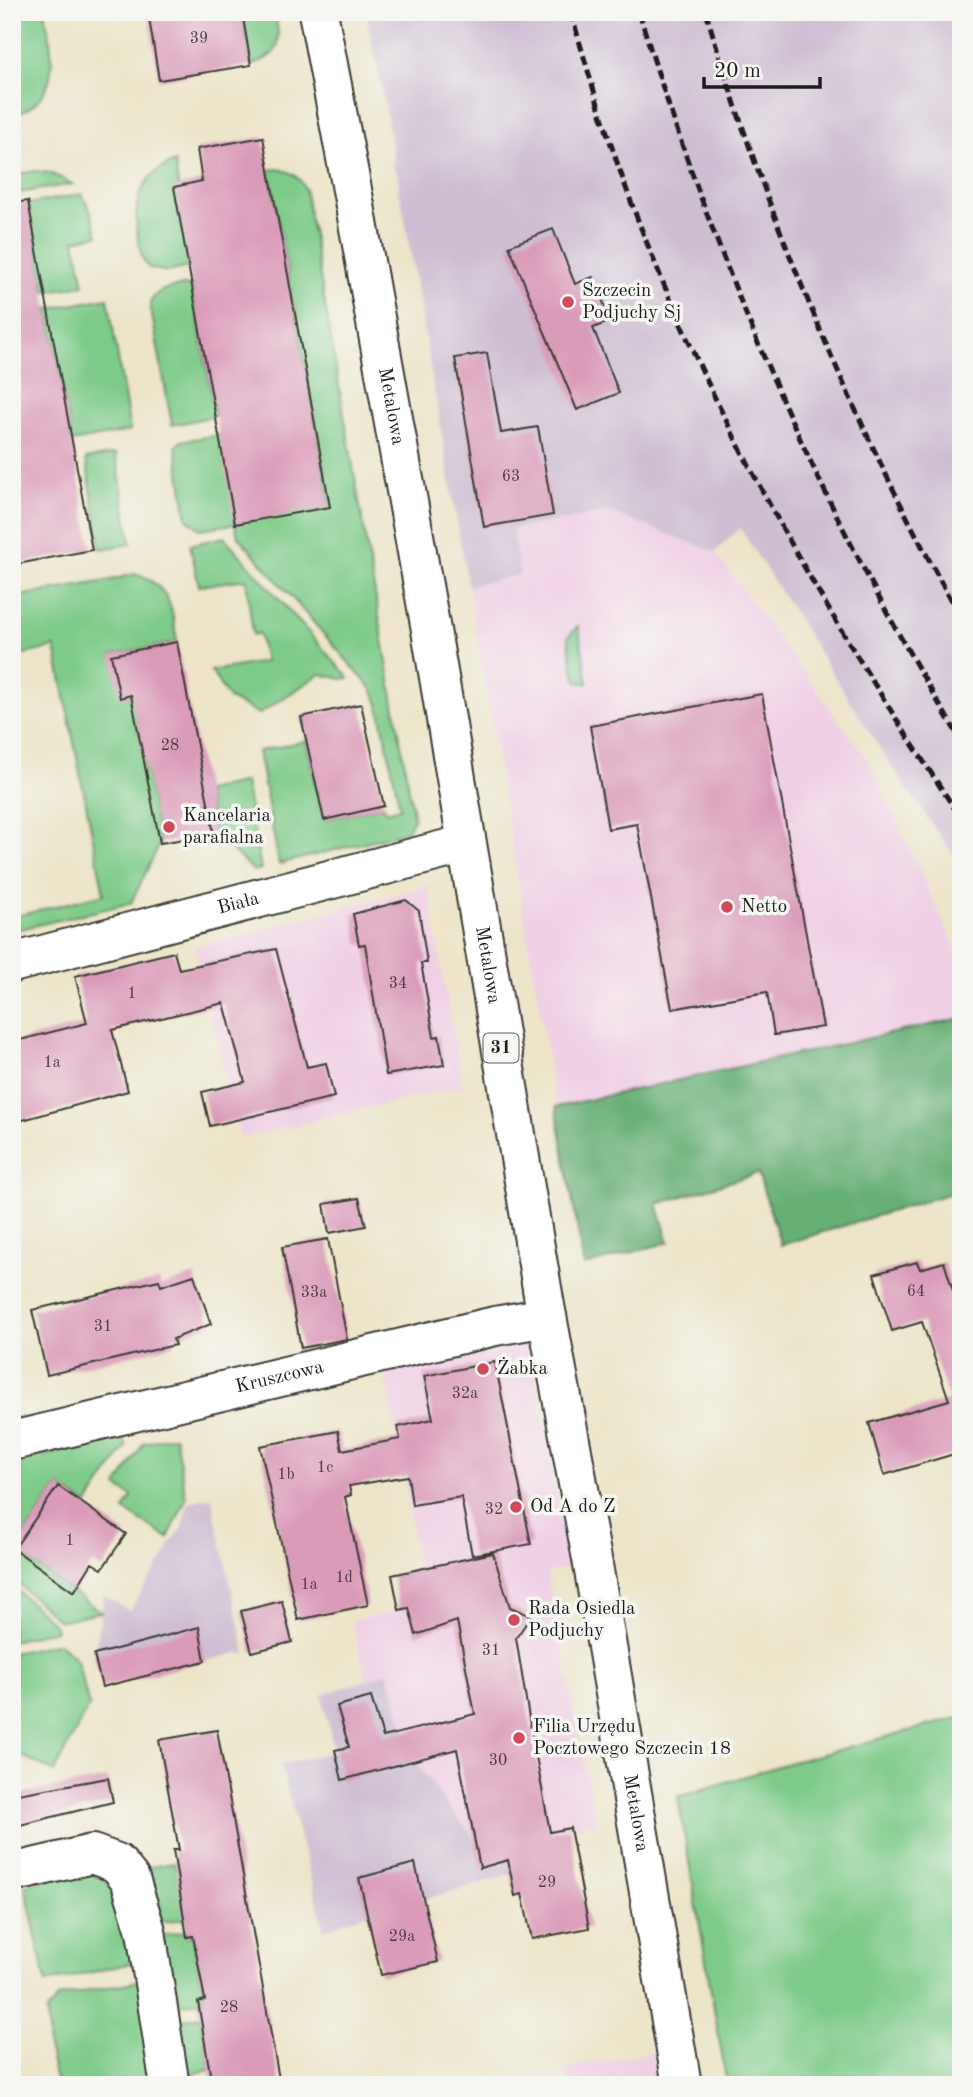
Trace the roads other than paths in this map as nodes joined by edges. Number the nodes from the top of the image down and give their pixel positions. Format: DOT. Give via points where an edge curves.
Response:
graph roads {
  1 [pos="318,12"];
  2 [pos="466,844"];
  3 [pos="12,963"];
  4 [pos="547,1317"];
  5 [pos="12,1441"];
  6 [pos="12,1873"];
  7 [pos="167,2085"];
  8 [pos="682,2085"];
  1 -- 2 [label="main road, Metalowa / 31"];
  2 -- 3 [label="main road, Biała"];
  2 -- 4 [label="main road, Metalowa / 31"];
  4 -- 5 [label="main road, Kruszcowa"];
  4 -- 8 [label="main road, Metalowa / 31"];
  6 -- 7 [label="main road" via="92,1854 117,1863 130,1879 146,1931"];
}
